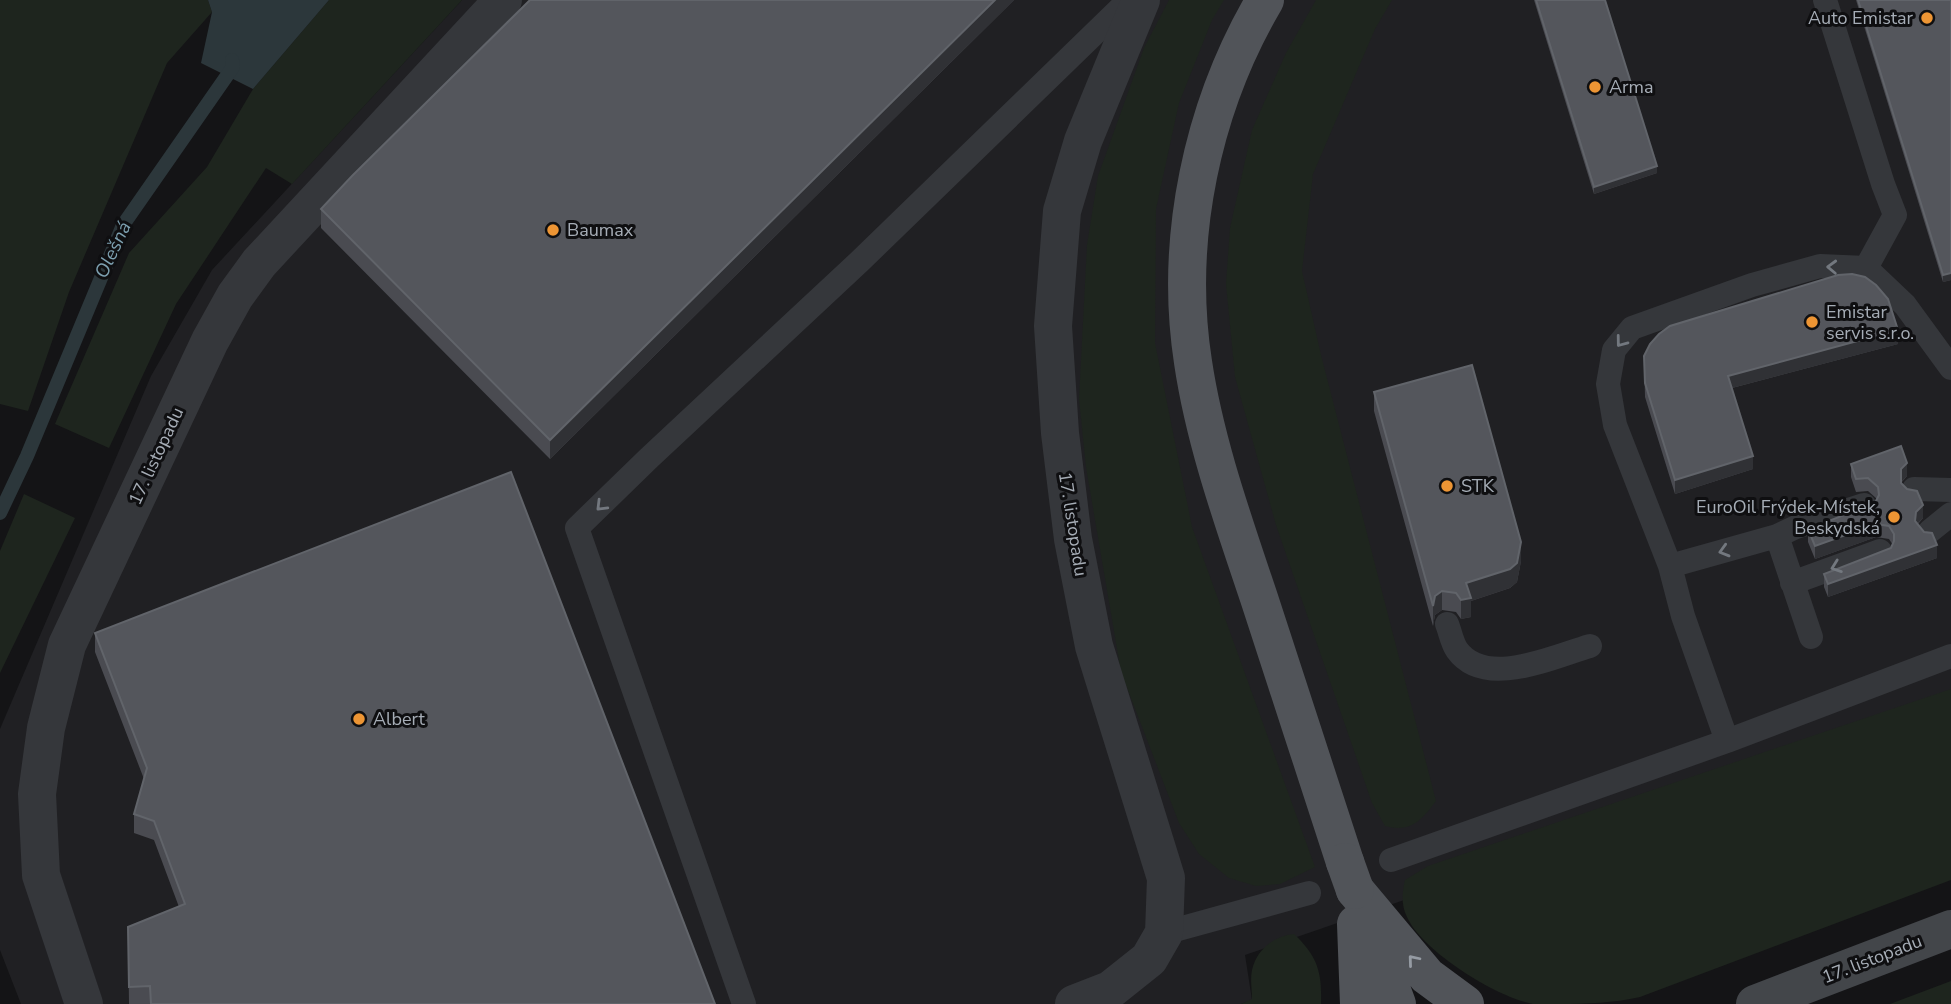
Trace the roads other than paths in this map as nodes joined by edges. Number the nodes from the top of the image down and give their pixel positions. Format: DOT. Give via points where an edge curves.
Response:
graph roads {
  1 [pos="503,0"];
  2 [pos="1129,0"];
  3 [pos="1141,0"];
  4 [pos="1265,0"];
  5 [pos="1825,0"];
  6 [pos="1866,268"];
  7 [pos="1951,368"];
  8 [pos="1914,489"];
  9 [pos="1951,490"];
  10 [pos="1864,505"];
  11 [pos="1951,514"];
  12 [pos="1930,531"];
  13 [pos="1777,536"];
  14 [pos="1880,551"];
  15 [pos="1670,566"];
  16 [pos="1792,583"];
  17 [pos="1447,624"];
  18 [pos="1811,637"];
  19 [pos="1590,646"];
  20 [pos="1951,656"];
  21 [pos="1727,741"];
  22 [pos="1391,860"];
  23 [pos="1350,876"];
  24 [pos="1309,893"];
  25 [pos="1951,929"];
  26 [pos="1164,933"];
  27 [pos="84,1004"];
  28 [pos="744,1004"];
  29 [pos="1074,1004"];
  30 [pos="1359,1004"];
  31 [pos="1396,1004"];
  32 [pos="1465,1004"];
  33 [pos="1755,1004"];
  1 -- 27 [label="street, 17. listopadu" via="259,263 235,296 67,645 46,728 37,794 41,875"];
  2 -- 28 [label="lane, one-way" via="577,528"];
  3 -- 26 [label="street, 17. listopadu" via="1083,141 1062,211 1053,326 1073,539 1094,646 1166,878"];
  4 -- 23 [label="main road" via="1224,88 1198,174 1189,243 1188,314 1193,362 1227,503"];
  5 -- 6 [label="lane" via="1895,215"];
  6 -- 7 [label="lane" via="1905,305"];
  6 -- 15 [label="lane, one-way" via="1820,266 1752,285 1632,328 1614,350 1608,384 1615,425"];
  8 -- 9 [label="lane"];
  10 -- 13 [label="lane"];
  11 -- 12 [label="lane"];
  13 -- 15 [label="lane, one-way"];
  13 -- 16 [label="lane"];
  14 -- 16 [label="lane, one-way"];
  15 -- 21 [label="lane"];
  16 -- 18 [label="lane"];
  17 -- 19 [label="lane" via="1456,649 1475,666 1503,671"];
  20 -- 21 [label="lane"];
  21 -- 22 [label="lane"];
  23 -- 30 [label="main road"];
  23 -- 31 [label="main road"];
  32 -- 23 [label="main road, one-way" via="1427,976"];
  24 -- 26 [label="lane"];
  25 -- 33 [label="main road, 17. listopadu"];
  26 -- 29 [label="street" via="1149,959 1110,990"];
}
